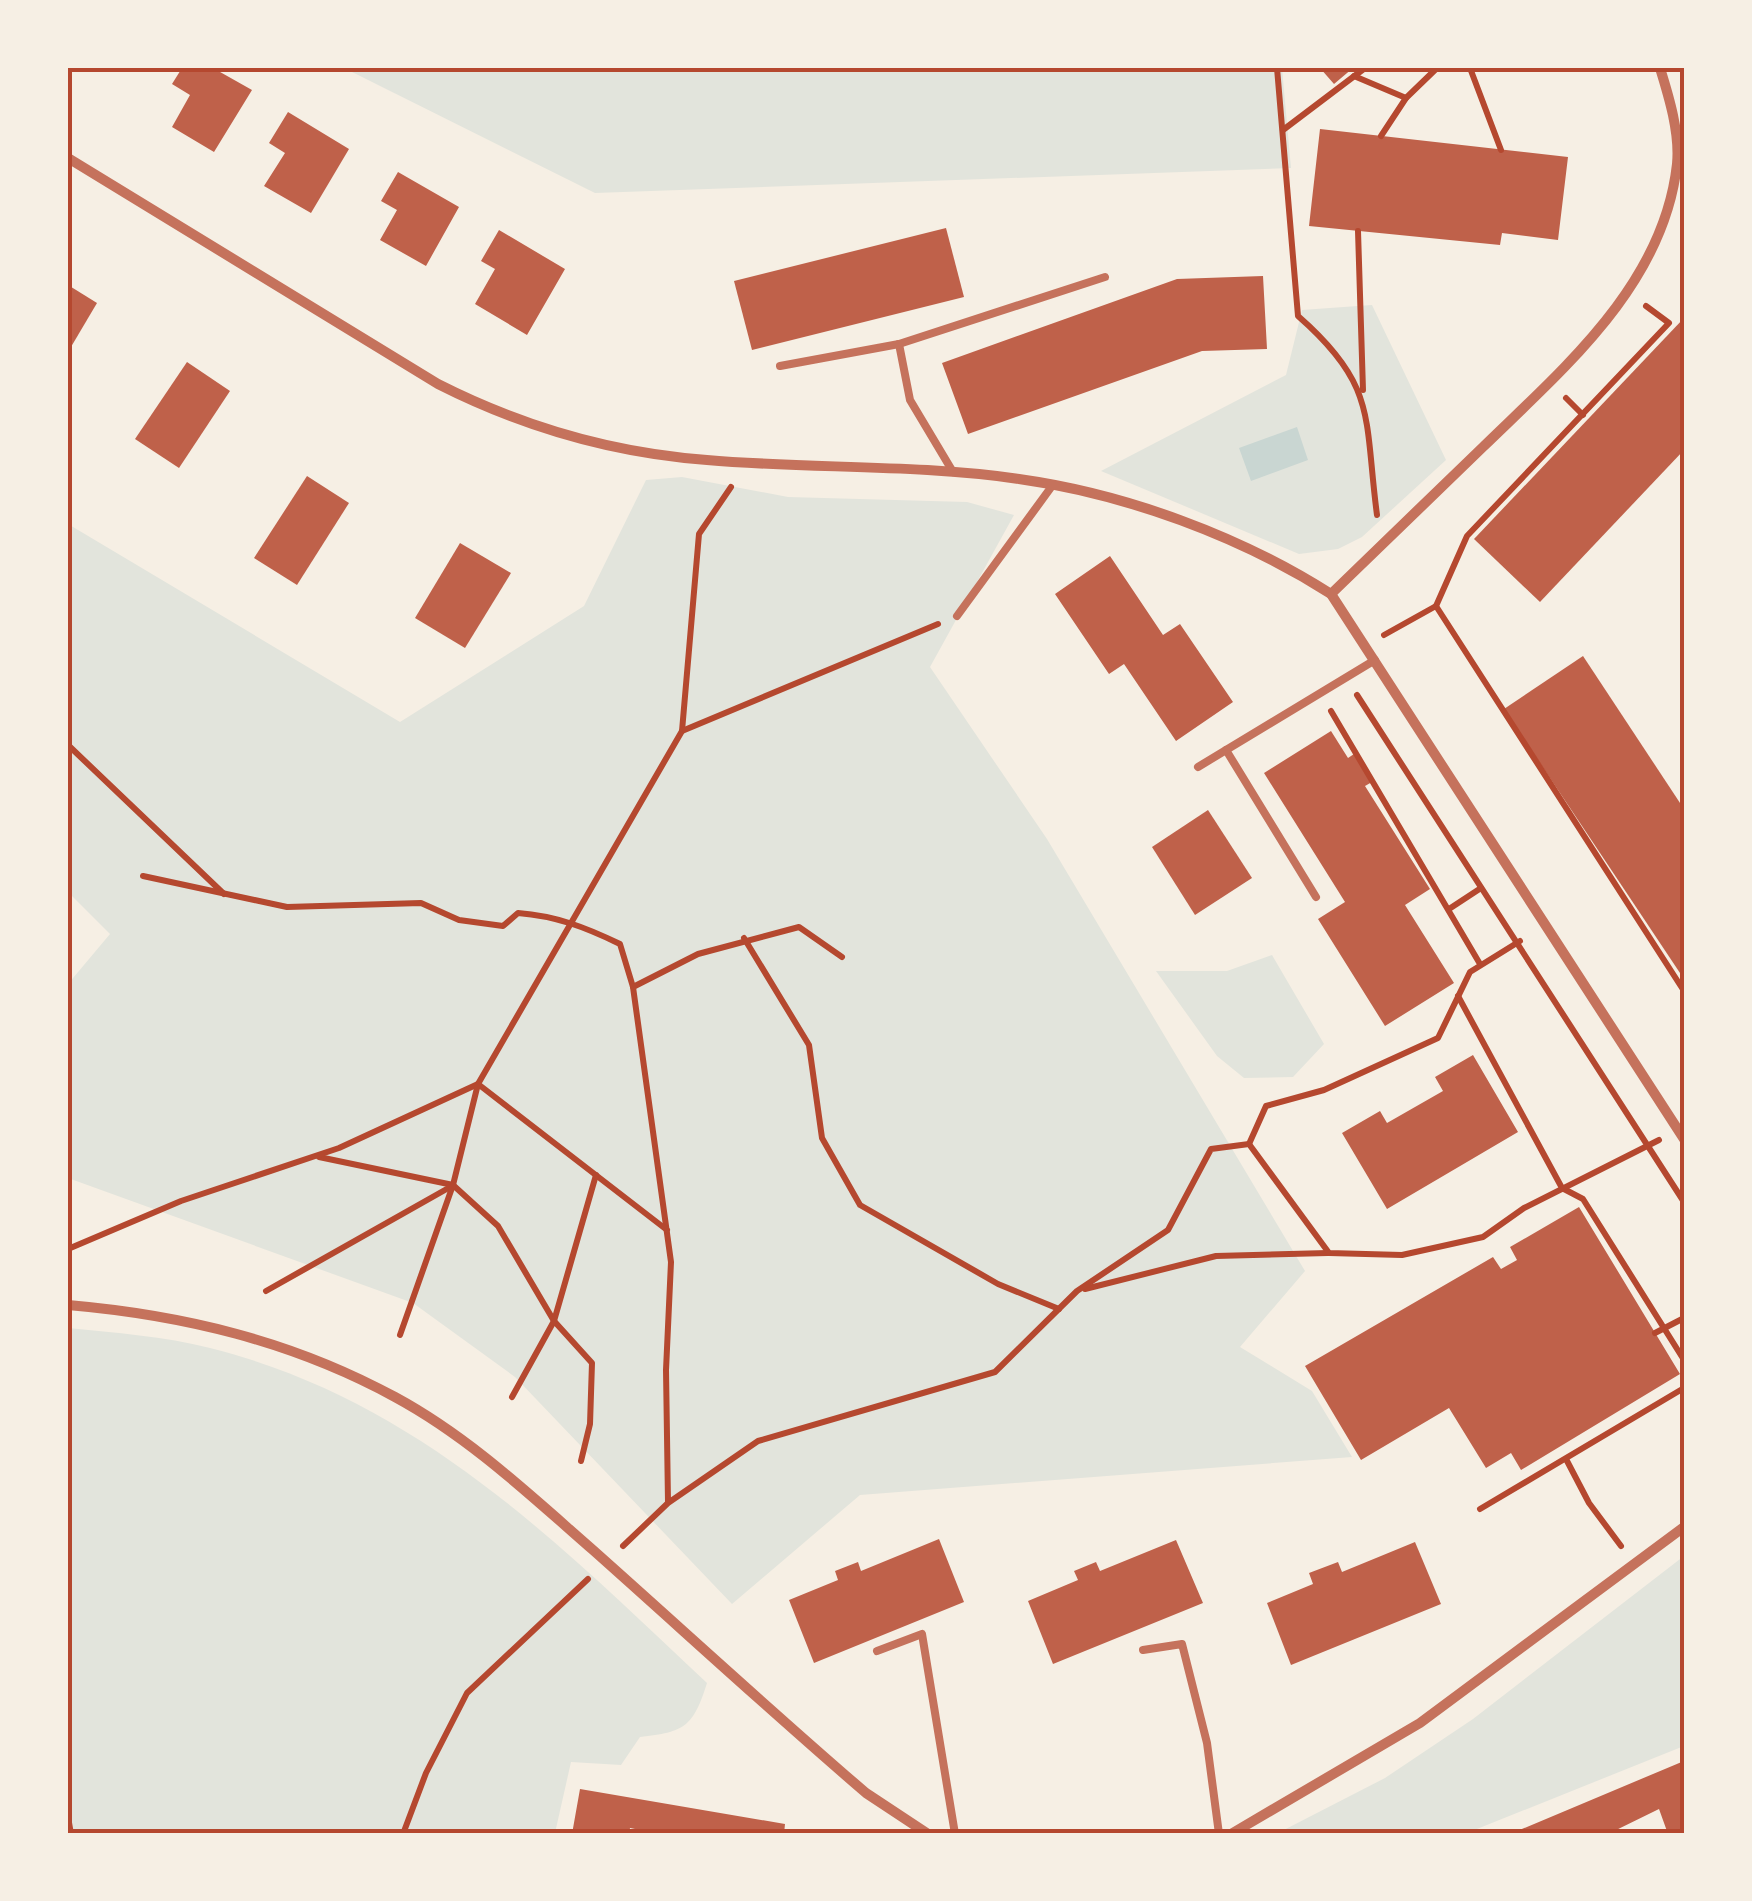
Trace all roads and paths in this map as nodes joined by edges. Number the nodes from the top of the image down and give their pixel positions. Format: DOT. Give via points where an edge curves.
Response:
graph roads {
  1 [pos="1277,68"];
  2 [pos="1366,68"];
  3 [pos="1437,68"];
  4 [pos="1470,68"];
  5 [pos="1660,68"];
  6 [pos="1354,76"];
  7 [pos="1406,98"];
  8 [pos="1282,130"];
  9 [pos="1381,136"];
  10 [pos="1501,150"];
  11 [pos="68,158"];
  12 [pos="1358,231"];
  13 [pos="1105,277"];
  14 [pos="1626,291"];
  15 [pos="900,344"];
  16 [pos="780,366"];
  17 [pos="1363,392"];
  18 [pos="748,462"];
  19 [pos="954,474"];
  20 [pos="1052,486"];
  21 [pos="1382,544"];
  22 [pos="1331,594"];
  23 [pos="1436,606"];
  24 [pos="957,616"];
  25 [pos="1376,660"];
  26 [pos="1332,712"];
  27 [pos="682,731"];
  28 [pos="68,744"];
  29 [pos="1226,750"];
  30 [pos="1198,767"];
  31 [pos="142,876"];
  32 [pos="1480,888"];
  33 [pos="225,894"];
  34 [pos="1316,897"];
  35 [pos="1449,909"];
  36 [pos="574,922"];
  37 [pos="1545,928"];
  38 [pos="744,938"];
  39 [pos="842,958"];
  40 [pos="1480,964"];
  41 [pos="633,988"];
  42 [pos="1458,996"];
  43 [pos="478,1084"];
  44 [pos="1684,1139"];
  45 [pos="1249,1144"];
  46 [pos="314,1156"];
  47 [pos="596,1175"];
  48 [pos="453,1185"];
  49 [pos="1562,1188"];
  50 [pos="1684,1202"];
  51 [pos="668,1230"];
  52 [pos="68,1249"];
  53 [pos="1329,1253"];
  54 [pos="266,1291"];
  55 [pos="1077,1291"];
  56 [pos="68,1305"];
  57 [pos="1060,1309"];
  58 [pos="1684,1318"];
  59 [pos="554,1321"];
  60 [pos="1664,1329"];
  61 [pos="1655,1334"];
  62 [pos="400,1335"];
  63 [pos="1684,1360"];
  64 [pos="1684,1388"];
  65 [pos="512,1397"];
  66 [pos="1566,1459"];
  67 [pos="581,1461"];
  68 [pos="668,1503"];
  69 [pos="1480,1509"];
  70 [pos="1684,1527"];
  71 [pos="1623,1548"];
  72 [pos="606,1562"];
  73 [pos="1143,1650"];
  74 [pos="876,1651"];
  75 [pos="68,1817"];
  76 [pos="72,1834"];
  77 [pos="403,1834"];
  78 [pos="928,1834"];
  79 [pos="955,1834"];
  80 [pos="1219,1834"];
  81 [pos="1231,1834"];
  1 -- 8 [label="path"];
  2 -- 6 [label="path"];
  3 -- 7 [label="path"];
  4 -- 10 [label="path"];
  5 -- 14 [label="street" via="1677,164 1656,240"];
  6 -- 7 [label="path"];
  6 -- 8 [label="path"];
  7 -- 9 [label="path"];
  8 -- 17 [label="path" via="1298,316 1331,344"];
  11 -- 18 [label="street" via="472,403 589,441"];
  12 -- 17 [label="path"];
  13 -- 15 [label="lane"];
  14 -- 21 [label="street" via="1584,348"];
  14 -- 23 [label="path" via="1669,324 1468,536"];
  15 -- 16 [label="lane"];
  15 -- 19 [label="lane" via="910,400"];
  17 -- 21 [label="path"];
  18 -- 19 [label="street"];
  18 -- 27 [label="path" via="699,534"];
  19 -- 20 [label="street"];
  20 -- 22 [label="street" via="1141,506 1294,570"];
  20 -- 24 [label="lane"];
  21 -- 22 [label="street"];
  22 -- 25 [label="street"];
  24 -- 27 [label="path"];
  25 -- 29 [label="lane"];
  25 -- 37 [label="street"];
  26 -- 35 [label="path"];
  27 -- 36 [label="path"];
  28 -- 33 [label="path"];
  29 -- 30 [label="lane"];
  29 -- 34 [label="lane"];
  31 -- 33 [label="path"];
  32 -- 35 [label="path"];
  33 -- 36 [label="path" via="287,907 421,903 459,920 503,926 518,913"];
  35 -- 40 [label="path"];
  36 -- 41 [label="path" via="620,944"];
  36 -- 43 [label="path"];
  37 -- 40 [label="path"];
  37 -- 44 [label="street"];
  38 -- 39 [label="path" via="799,927"];
  38 -- 41 [label="path"];
  38 -- 57 [label="path" via="809,1045 822,1138 860,1205 998,1284"];
  40 -- 42 [label="path"];
  41 -- 51 [label="path"];
  42 -- 45 [label="path" via="1438,1038 1324,1090 1266,1106"];
  42 -- 49 [label="path"];
  43 -- 46 [label="path"];
  43 -- 47 [label="path"];
  43 -- 48 [label="path"];
  45 -- 53 [label="path"];
  45 -- 55 [label="path" via="1211,1149 1168,1230"];
  46 -- 48 [label="path"];
  46 -- 52 [label="path"];
  47 -- 51 [label="path"];
  47 -- 59 [label="path"];
  48 -- 54 [label="path"];
  48 -- 59 [label="path" via="498,1226"];
  48 -- 62 [label="path"];
  49 -- 50 [label="path" via="1651,1146"];
  49 -- 53 [label="path" via="1482,1238 1402,1254"];
  49 -- 60 [label="path" via="1582,1199"];
  51 -- 68 [label="path"];
  53 -- 55 [label="path" via="1216,1256"];
  55 -- 57 [label="path"];
  56 -- 72 [label="street" via="224,1329 363,1381 456,1435"];
  57 -- 68 [label="path" via="995,1372 758,1440"];
  58 -- 60 [label="path"];
  59 -- 65 [label="path"];
  59 -- 67 [label="path" via="592,1364"];
  60 -- 61 [label="path"];
  60 -- 63 [label="path"];
  64 -- 66 [label="path"];
  66 -- 69 [label="path"];
  66 -- 71 [label="path"];
  68 -- 72 [label="path"];
  70 -- 81 [label="street" via="1420,1723"];
  72 -- 77 [label="path" via="467,1693"];
  72 -- 78 [label="street" via="866,1793"];
  73 -- 80 [label="lane" via="1182,1644 1207,1743"];
  74 -- 79 [label="lane" via="922,1634"];
  75 -- 76 [label="path"];
}
